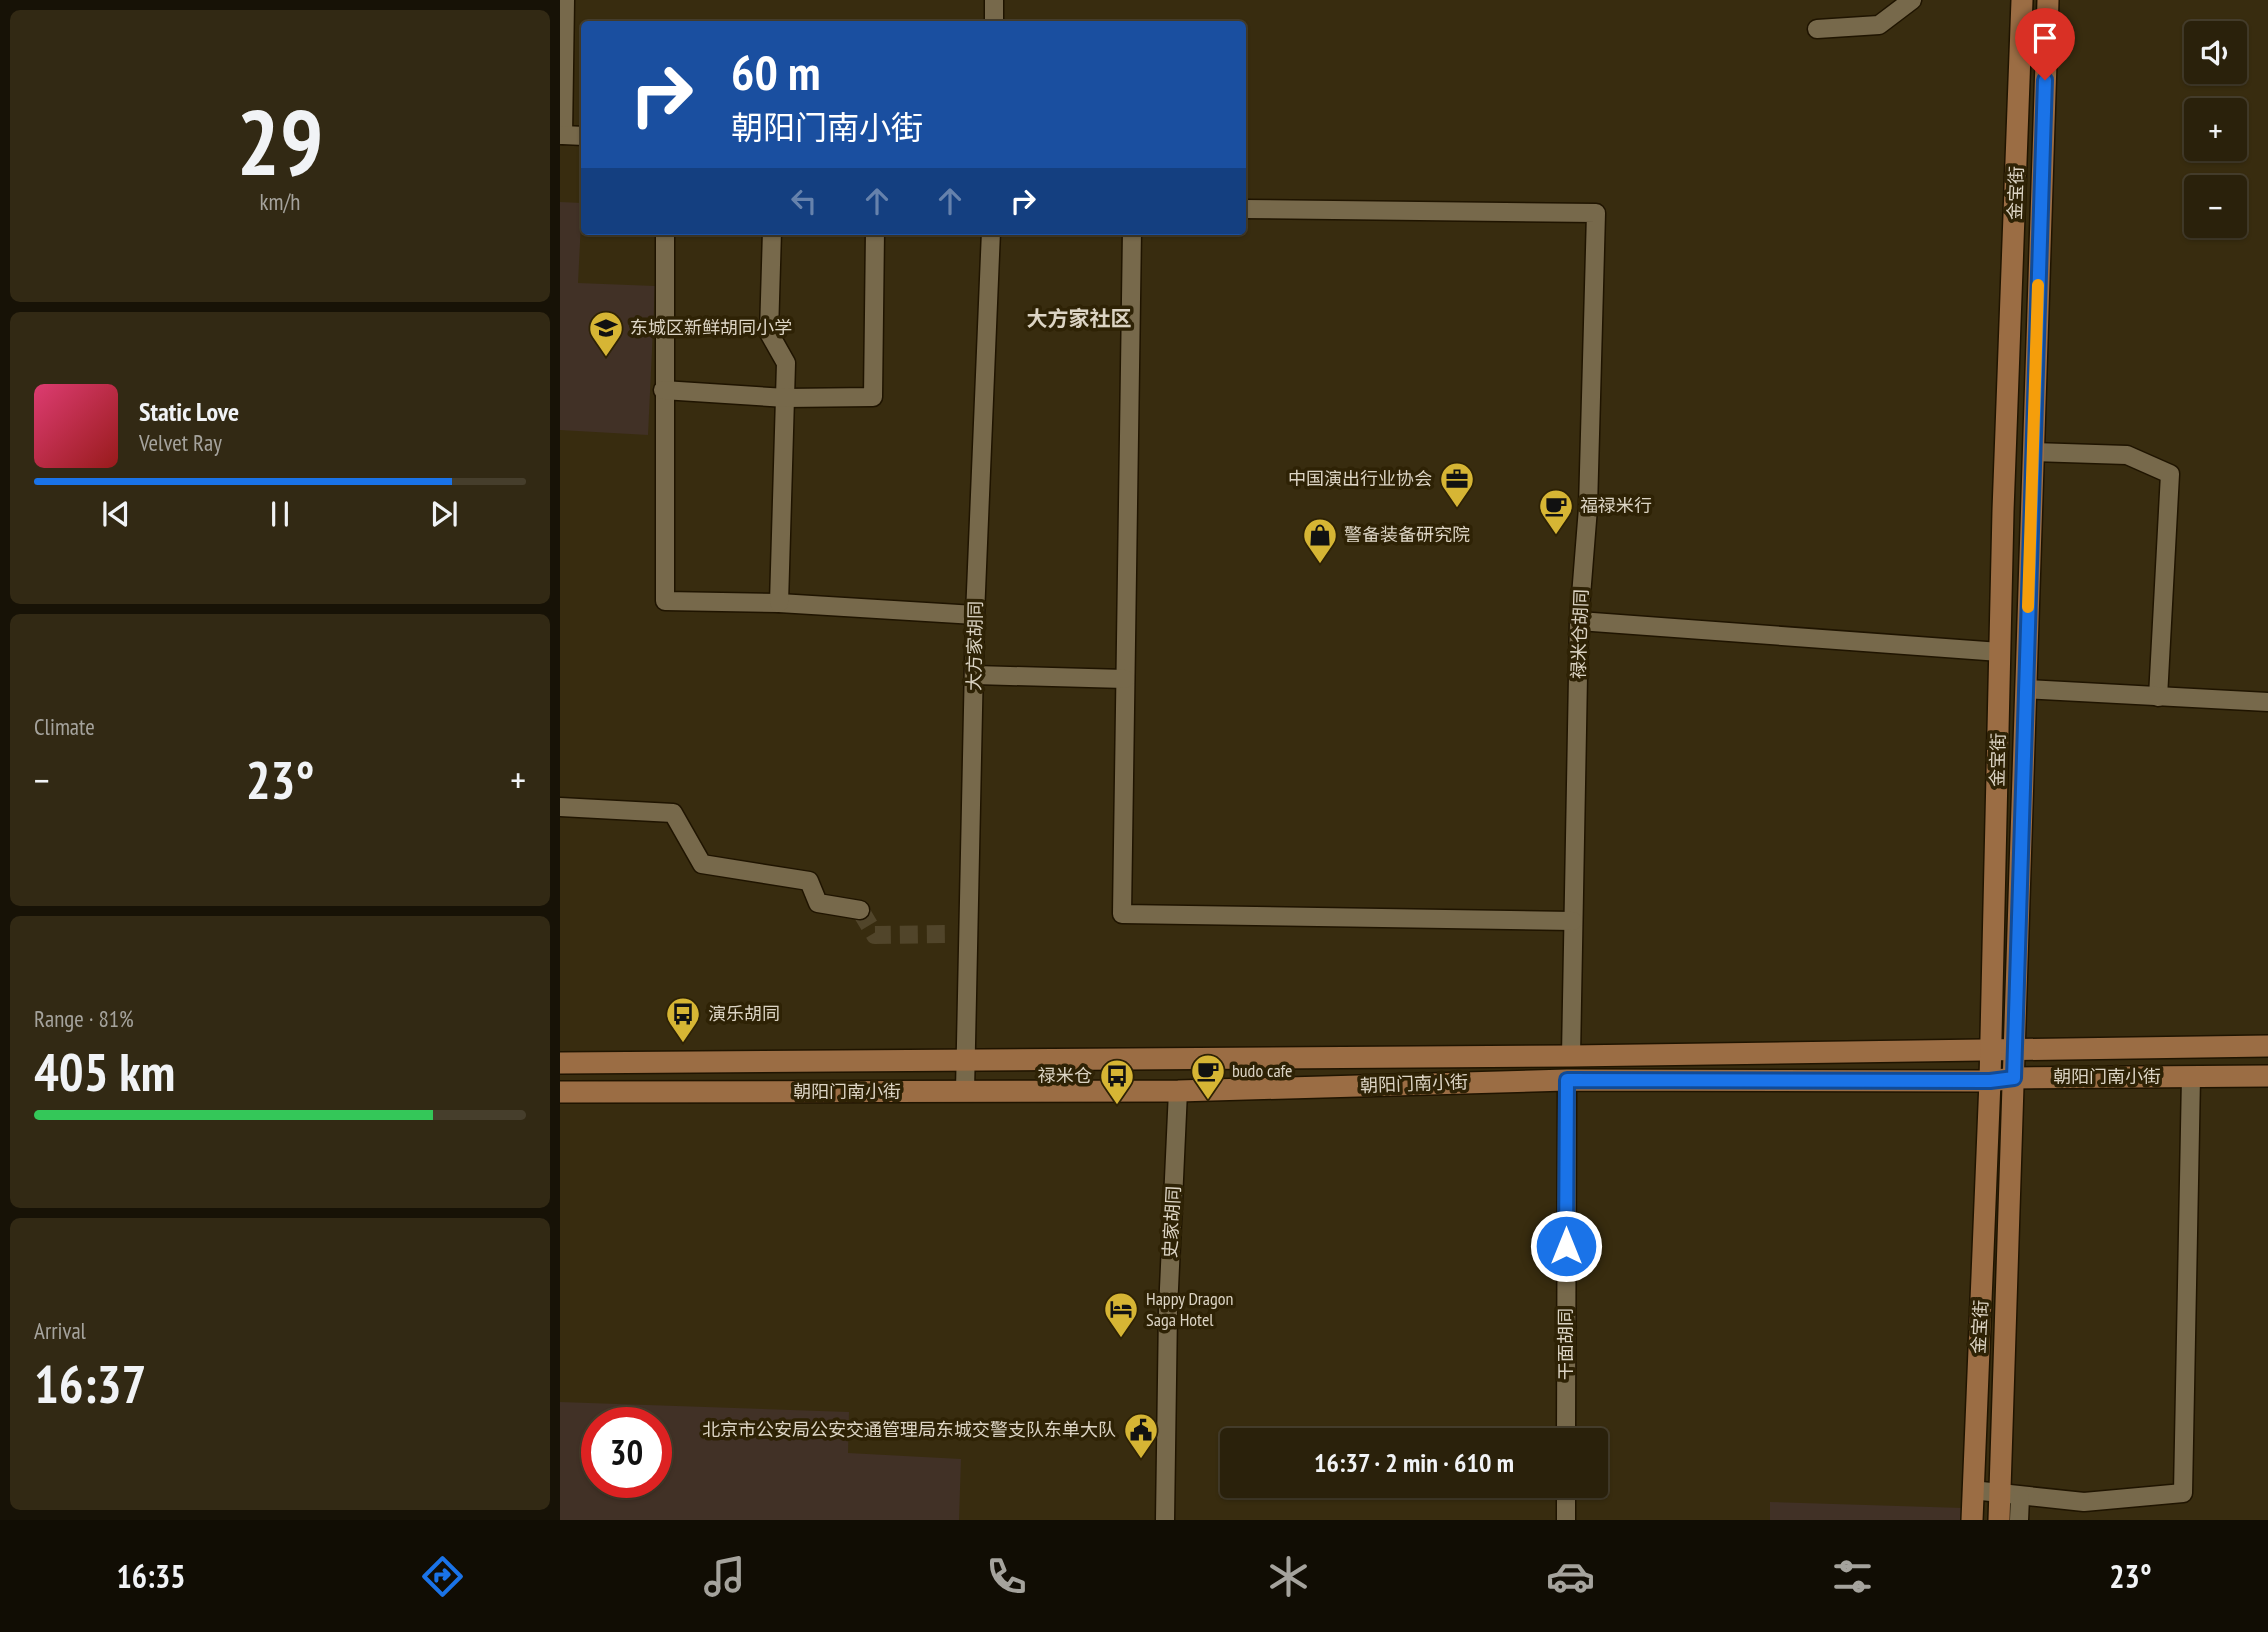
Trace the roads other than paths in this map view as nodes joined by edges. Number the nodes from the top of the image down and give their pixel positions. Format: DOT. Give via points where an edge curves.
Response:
graph roads {
  1 [pos="565,0"];
  2 [pos="994,0"];
  3 [pos="1912,0"];
  4 [pos="2022,0"];
  5 [pos="2048,0"];
  6 [pos="994,21"];
  7 [pos="1817,29"];
  8 [pos="561,135"];
  9 [pos="581,136"];
  10 [pos="1246,209"];
  11 [pos="665,235"];
  12 [pos="772,235"];
  13 [pos="874,235"];
  14 [pos="991,235"];
  15 [pos="1132,235"];
  16 [pos="663,390"];
  17 [pos="786,398"];
  18 [pos="2033,452"];
  19 [pos="779,603"];
  20 [pos="975,615"];
  21 [pos="1579,621"];
  22 [pos="2000,652"];
  23 [pos="975,675"];
  24 [pos="1125,680"];
  25 [pos="2025,689"];
  26 [pos="2158,697"];
  27 [pos="2268,702"];
  28 [pos="560,807"];
  29 [pos="860,910"];
  30 [pos="1573,921"];
  31 [pos="2268,1046"];
  32 [pos="1991,1050"];
  33 [pos="2014,1051"];
  34 [pos="1571,1056"];
  35 [pos="967,1061"];
  36 [pos="560,1063"];
  37 [pos="2268,1076"];
  38 [pos="2191,1077"];
  39 [pos="2014,1078"];
  40 [pos="1567,1080"];
  41 [pos="1990,1081"];
  42 [pos="965,1091"];
  43 [pos="1178,1091"];
  44 [pos="560,1092"];
  45 [pos="1566,1428"];
  46 [pos="1972,1490"];
  47 [pos="2010,1496"];
  48 [pos="1566,1498"];
  49 [pos="1165,1520"];
  50 [pos="1566,1520"];
  51 [pos="1972,1520"];
  52 [pos="1999,1520"];
  53 [pos="2019,1520"];
  1 -- 8 [label="street"];
  2 -- 6 [label="street"];
  3 -- 7 [label="street" via="1879,25"];
  4 -- 22 [label="main road, 金宝街"];
  5 -- 18 [label="main road, 金宝街"];
  8 -- 9 [label="street"];
  10 -- 21 [label="street, 禄米仓胡同" via="1596,213 1588,508"];
  11 -- 16 [label="street"];
  12 -- 17 [label="street" via="769,333 786,363"];
  13 -- 17 [label="street" via="873,397"];
  14 -- 20 [label="street, 大方家胡同"];
  15 -- 24 [label="street"];
  16 -- 17 [label="street"];
  16 -- 19 [label="street" via="665,601"];
  17 -- 19 [label="street"];
  18 -- 25 [label="main road, 金宝街"];
  18 -- 26 [label="street" via="2127,455 2170,474"];
  19 -- 20 [label="street"];
  20 -- 23 [label="street, 大方家胡同"];
  21 -- 22 [label="street"];
  21 -- 30 [label="street, 禄米仓胡同"];
  22 -- 32 [label="main road, 金宝街"];
  23 -- 24 [label="street"];
  23 -- 35 [label="street, 大方家胡同" via="961,935"];
  24 -- 30 [label="street" via="1122,914"];
  25 -- 26 [label="street"];
  25 -- 33 [label="main road, 金宝街"];
  26 -- 27 [label="street"];
  28 -- 29 [label="street" via="673,813 702,864 808,881 818,903"];
  30 -- 34 [label="street, 禄米仓胡同"];
  31 -- 33 [label="main road, 朝阳门南小街"];
  32 -- 33 [label="main road, 朝阳门南小街"];
  32 -- 34 [label="main road, 朝阳门南小街"];
  32 -- 41 [label="main road, 金宝街"];
  33 -- 39 [label="main road, 金宝街"];
  34 -- 35 [label="main road, 朝阳门南小街"];
  35 -- 36 [label="main road, 朝阳门南小街"];
  35 -- 42 [label="street, 大方家胡同"];
  37 -- 38 [label="main road, 朝阳门南小街"];
  38 -- 39 [label="main road, 朝阳门南小街"];
  38 -- 47 [label="street" via="2183,1493 2084,1502"];
  39 -- 41 [label="main road, 朝阳门南小街"];
  39 -- 47 [label="main road, 金宝街"];
  40 -- 41 [label="main road, 朝阳门南小街"];
  40 -- 43 [label="main road, 朝阳门南小街"];
  40 -- 45 [label="street, 干面胡同"];
  41 -- 46 [label="main road, 金宝街"];
  42 -- 43 [label="main road, 朝阳门南小街"];
  42 -- 44 [label="main road, 朝阳门南小街"];
  43 -- 49 [label="street, 史家胡同"];
  46 -- 47 [label="street"];
  46 -- 51 [label="main road, 金宝街"];
  47 -- 52 [label="main road, 金宝街"];
  47 -- 53 [label="street"];
  48 -- 50 [label="street"];
}
